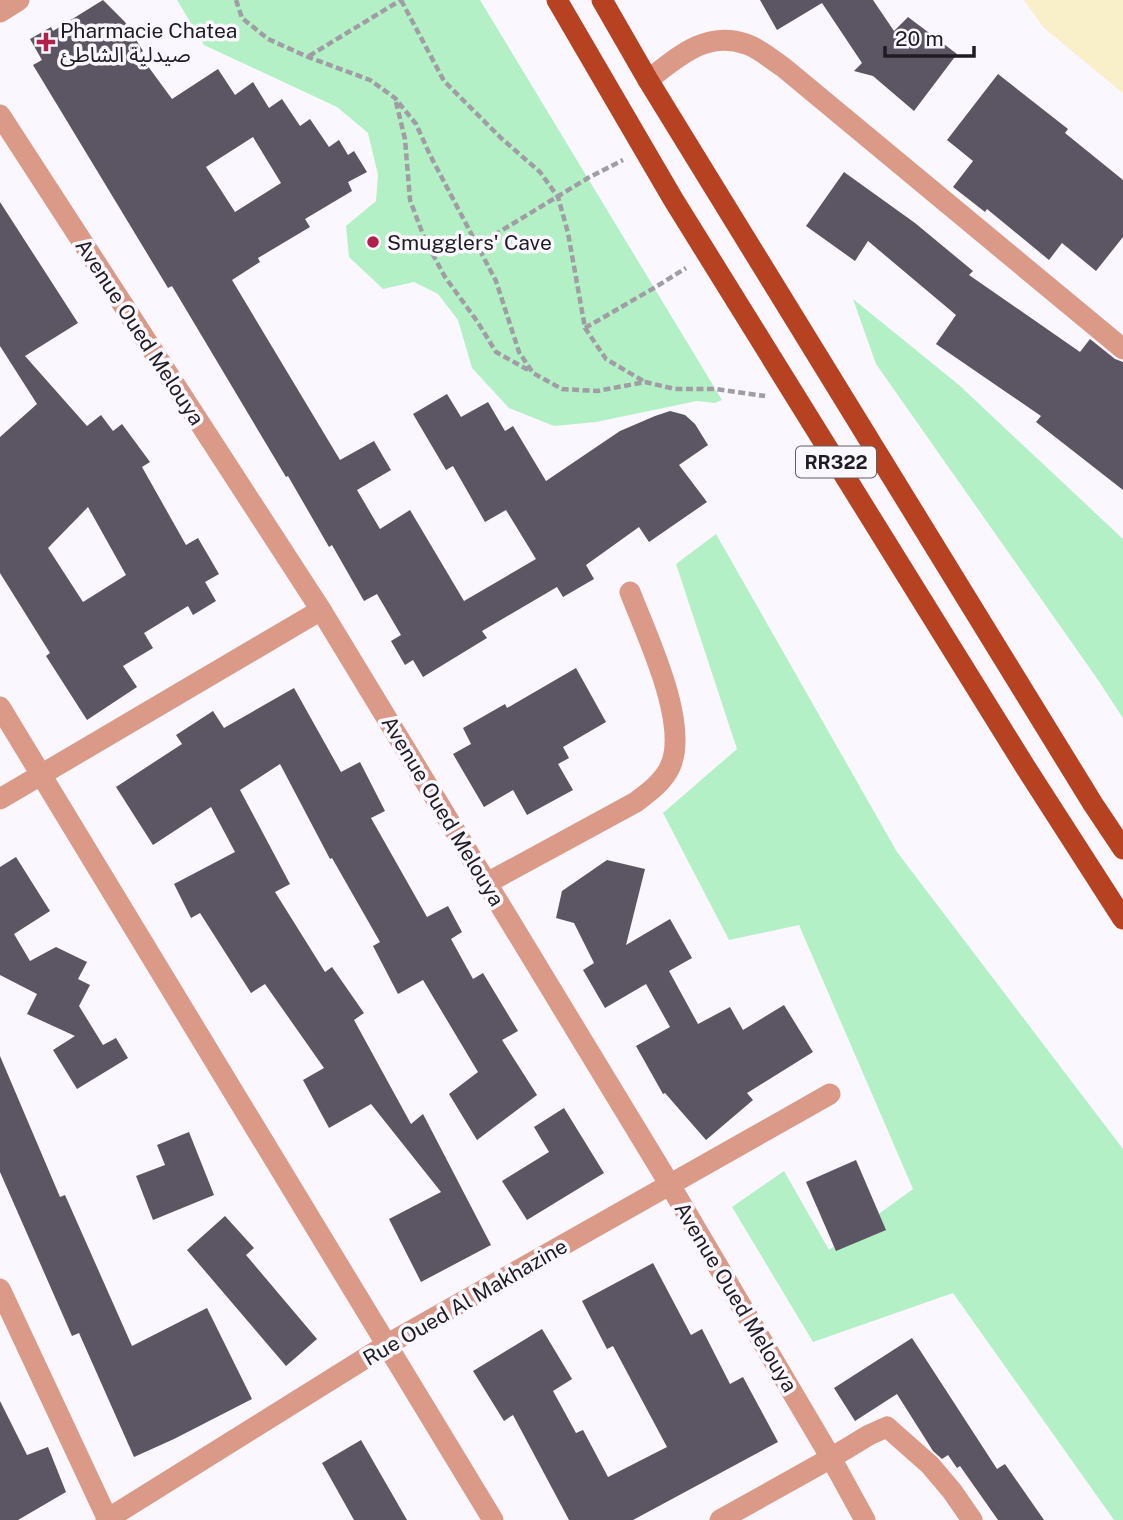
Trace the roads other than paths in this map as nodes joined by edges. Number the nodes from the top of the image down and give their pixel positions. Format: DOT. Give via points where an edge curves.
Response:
graph roads {
  1 [pos="19,0"];
  2 [pos="557,0"];
  3 [pos="602,0"];
  4 [pos="0,12"];
  5 [pos="648,80"];
  6 [pos="0,115"];
  7 [pos="1123,349"];
  8 [pos="630,592"];
  9 [pos="321,610"];
  10 [pos="0,707"];
  11 [pos="42,774"];
  12 [pos="0,799"];
  13 [pos="1123,849"];
  14 [pos="486,883"];
  15 [pos="1123,919"];
  16 [pos="830,1094"];
  17 [pos="670,1185"];
  18 [pos="0,1289"];
  19 [pos="388,1344"];
  20 [pos="831,1458"];
  21 [pos="107,1520"];
  22 [pos="494,1520"];
  23 [pos="720,1520"];
  24 [pos="865,1520"];
  25 [pos="972,1520"];
  1 -- 4 [label="street"];
  2 -- 15 [label="main road, RR322" via="707,254"];
  3 -- 5 [label="main road, RR322"];
  5 -- 7 [label="street" via="706,42 726,39 748,44 783,67"];
  5 -- 13 [label="main road, RR322"];
  6 -- 9 [label="street, Avenue Oued Melouya"];
  8 -- 14 [label="street" via="673,714 676,741 670,767 636,802"];
  9 -- 11 [label="street"];
  9 -- 14 [label="street, Avenue Oued Melouya"];
  10 -- 11 [label="street"];
  11 -- 12 [label="street"];
  11 -- 19 [label="street"];
  14 -- 17 [label="street, Avenue Oued Melouya"];
  16 -- 17 [label="street, Rue Oued Al Makhazine"];
  17 -- 19 [label="street, Rue Oued Al Makhazine"];
  17 -- 20 [label="street, Avenue Oued Melouya"];
  18 -- 21 [label="street"];
  19 -- 21 [label="street, Rue Oued Al Makhazine"];
  19 -- 22 [label="street"];
  20 -- 23 [label="street"];
  20 -- 24 [label="street, Avenue Oued Melouya"];
  20 -- 25 [label="street" via="887,1427 930,1465"];
}
